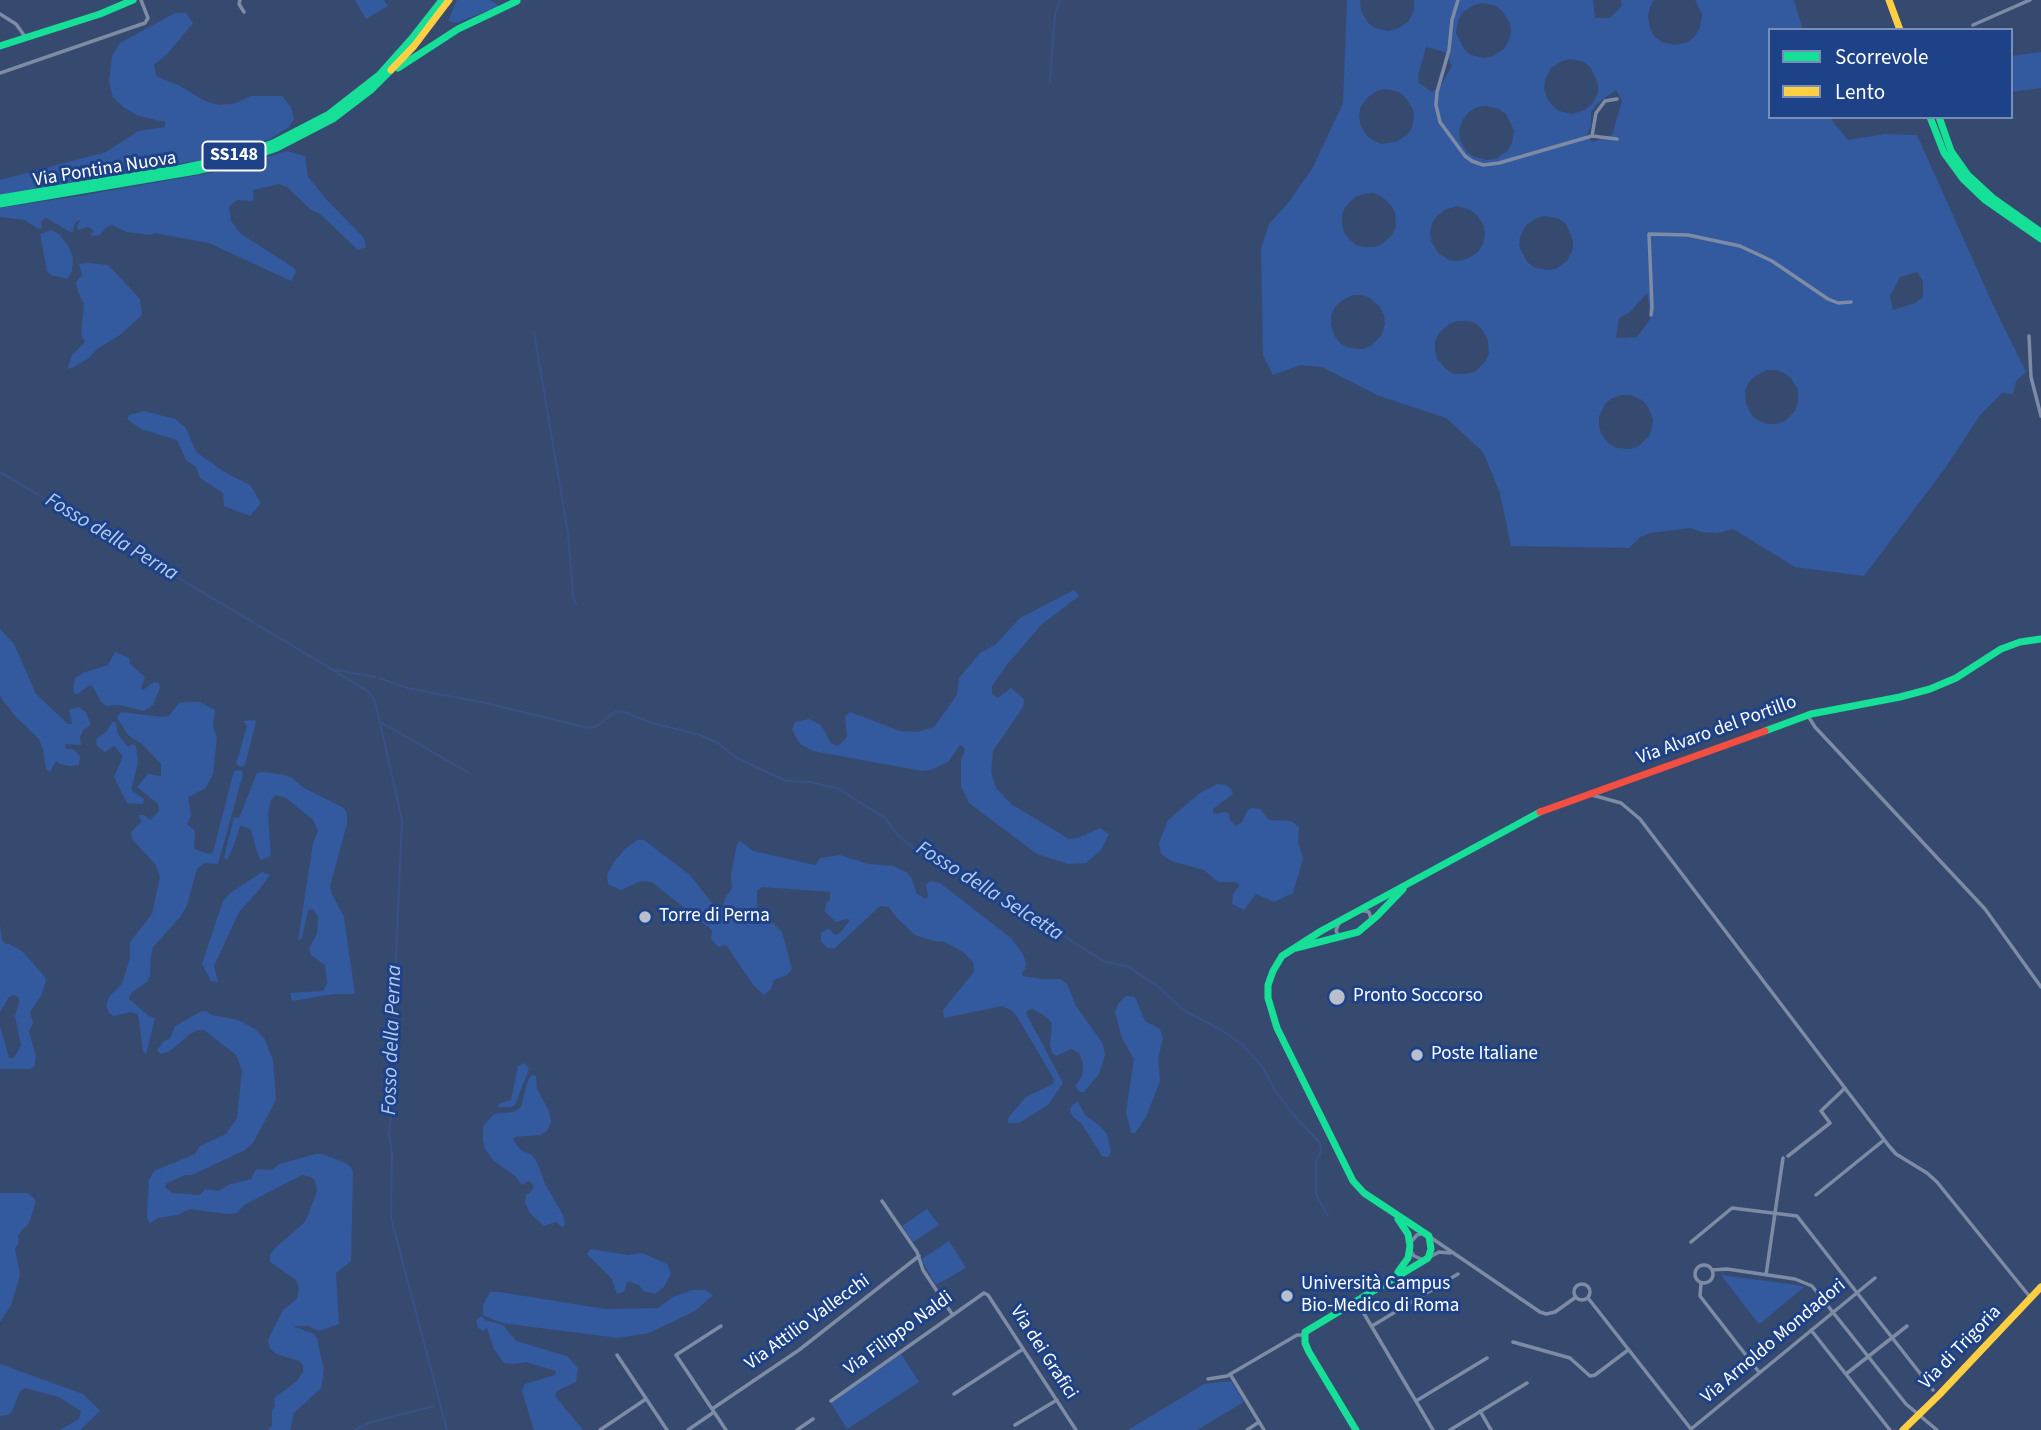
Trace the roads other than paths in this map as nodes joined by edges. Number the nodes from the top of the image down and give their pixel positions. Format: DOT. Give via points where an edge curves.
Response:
graph roads {
  1 [pos="133,0"];
  2 [pos="141,0"];
  3 [pos="240,0"];
  4 [pos="436,0"];
  5 [pos="442,0"];
  6 [pos="449,0"];
  7 [pos="501,0"];
  8 [pos="1458,0"];
  9 [pos="1889,0"];
  10 [pos="2030,0"];
  11 [pos="519,1"];
  12 [pos="244,12"];
  13 [pos="0,13"];
  14 [pos="425,22"];
  15 [pos="1973,25"];
  16 [pos="1900,27"];
  17 [pos="26,38"];
  18 [pos="0,46"];
  19 [pos="0,73"];
  20 [pos="383,79"];
  21 [pos="1617,99"];
  22 [pos="1931,119"];
  23 [pos="1940,119"];
  24 [pos="1592,136"];
  25 [pos="1617,139"];
  26 [pos="0,198"];
  27 [pos="0,204"];
  28 [pos="2041,232"];
  29 [pos="2041,239"];
  30 [pos="1851,302"];
  31 [pos="1651,315"];
  32 [pos="2029,336"];
  33 [pos="2038,396"];
  34 [pos="2041,416"];
  35 [pos="2041,639"];
  36 [pos="1807,715"];
  37 [pos="1590,794"];
  38 [pos="1413,881"];
  39 [pos="1360,910"];
  40 [pos="1342,920"];
  41 [pos="1372,921"];
  42 [pos="1342,937"];
  43 [pos="1289,950"];
  44 [pos="2041,987"];
  45 [pos="1844,1088"];
  46 [pos="1884,1140"];
  47 [pos="1788,1156"];
  48 [pos="1783,1158"];
  49 [pos="1816,1195"];
  50 [pos="882,1200"];
  51 [pos="1774,1213"];
  52 [pos="1394,1214"];
  53 [pos="1426,1235"];
  54 [pos="1691,1242"];
  55 [pos="1410,1247"];
  56 [pos="1455,1255"];
  57 [pos="919,1256"];
  58 [pos="1426,1259"];
  59 [pos="1712,1270"];
  60 [pos="1458,1274"];
  61 [pos="1766,1275"];
  62 [pos="1392,1278"];
  63 [pos="1875,1278"];
  64 [pos="1701,1283"];
  65 [pos="2041,1287"];
  66 [pos="985,1293"];
  67 [pos="1856,1293"];
  68 [pos="1576,1297"];
  69 [pos="1588,1298"];
  70 [pos="2031,1298"];
  71 [pos="1833,1311"];
  72 [pos="1363,1312"];
  73 [pos="952,1314"];
  74 [pos="721,1326"];
  75 [pos="1372,1326"];
  76 [pos="1907,1326"];
  77 [pos="1811,1329"];
  78 [pos="1304,1335"];
  79 [pos="1891,1338"];
  80 [pos="1513,1342"];
  81 [pos="1023,1349"];
  82 [pos="1628,1350"];
  83 [pos="617,1355"];
  84 [pos="1868,1356"];
  85 [pos="1487,1358"];
  86 [pos="1759,1372"];
  87 [pos="1230,1374"];
  88 [pos="1846,1374"];
  89 [pos="1208,1379"];
  90 [pos="1527,1383"];
  91 [pos="1933,1390"];
  92 [pos="954,1394"];
  93 [pos="646,1399"];
  94 [pos="1057,1399"];
  95 [pos="831,1401"];
  96 [pos="1416,1401"];
  97 [pos="713,1410"];
  98 [pos="1480,1411"];
  99 [pos="1918,1416"];
  100 [pos="813,1419"];
  101 [pos="1259,1422"];
  102 [pos="1015,1425"];
  103 [pos="1692,1429"];
  104 [pos="600,1430"];
  105 [pos="667,1430"];
  106 [pos="688,1430"];
  107 [pos="726,1430"];
  108 [pos="797,1430"];
  109 [pos="1076,1430"];
  110 [pos="1247,1430"];
  111 [pos="1264,1430"];
  112 [pos="1356,1430"];
  113 [pos="1433,1430"];
  114 [pos="1450,1430"];
  115 [pos="1491,1430"];
  116 [pos="1890,1430"];
  117 [pos="1903,1430"];
  118 [pos="1937,1430"];
  1 -- 17 [label="main road"];
  2 -- 19 [label="street" via="148,18 145,23"];
  3 -- 12 [label="street"];
  4 -- 14 [label="main road"];
  5 -- 14 [label="main road, Via Pontina Nuova / SS148"];
  6 -- 20 [label="main road, Via Pontina Nuova / SS148"];
  7 -- 11 [label="main road"];
  8 -- 24 [label="street" via="1436,105 1440,122 1465,156 1483,164 1499,163"];
  9 -- 16 [label="main road"];
  10 -- 15 [label="street"];
  11 -- 20 [label="main road" via="447,35"];
  13 -- 17 [label="street"];
  14 -- 26 [label="main road, Via Pontina Nuova / SS148" via="379,75 349,100 273,144 182,168"];
  17 -- 18 [label="main road"];
  20 -- 27 [label="main road, Via Pontina Nuova / SS148" via="333,119 240,161"];
  21 -- 24 [label="street" via="1605,101 1596,113"];
  22 -- 29 [label="main road" via="1943,151 1963,179"];
  23 -- 28 [label="main road" via="1951,151 1974,182"];
  24 -- 25 [label="street"];
  30 -- 31 [label="street" via="1828,299 1772,261 1740,246 1688,235 1648,234"];
  32 -- 33 [label="street"];
  33 -- 34 [label="street"];
  35 -- 36 [label="main road, Via Alvaro del Portillo" via="2001,649 1930,689"];
  36 -- 37 [label="main road, Via Alvaro del Portillo"];
  36 -- 44 [label="street" via="1982,905"];
  37 -- 38 [label="main road, Via Alvaro del Portillo" via="1531,816"];
  37 -- 45 [label="street" via="1621,803 1640,819"];
  38 -- 39 [label="main road, Via Alvaro del Portillo"];
  38 -- 41 [label="main road, Via Alvaro del Portillo"];
  39 -- 40 [label="main road, Via Alvaro del Portillo"];
  39 -- 41 [label="street" via="1370,913"];
  40 -- 42 [label="street" via="1336,930"];
  40 -- 43 [label="main road, Via Alvaro del Portillo"];
  41 -- 42 [label="main road, Via Alvaro del Portillo"];
  42 -- 43 [label="main road, Via Alvaro del Portillo"];
  43 -- 52 [label="main road" via="1270,977 1270,1012 1353,1181"];
  45 -- 46 [label="street"];
  45 -- 47 [label="street" via="1821,1111 1830,1123"];
  46 -- 49 [label="street"];
  46 -- 70 [label="street" via="1895,1153 1936,1180"];
  48 -- 51 [label="street"];
  50 -- 57 [label="street"];
  51 -- 54 [label="street" via="1732,1208"];
  51 -- 61 [label="street"];
  51 -- 67 [label="street" via="1797,1216"];
  52 -- 53 [label="main road"];
  52 -- 55 [label="main road"];
  53 -- 55 [label="street" via="1417,1236"];
  53 -- 56 [label="street"];
  53 -- 58 [label="main road" via="1431,1247"];
  55 -- 58 [label="street" via="1415,1256"];
  55 -- 62 [label="main road" via="1403,1268"];
  56 -- 58 [label="street" via="1443,1252"];
  56 -- 68 [label="street" via="1541,1313 1556,1311"];
  57 -- 73 [label="street"];
  57 -- 97 [label="street, Via Attilio Vallecchi"];
  58 -- 62 [label="main road"];
  59 -- 61 [label="street"];
  59 -- 64 [label="street" via="1709,1281"];
  59 -- 64 [label="street" via="1705,1265 1696,1268"];
  60 -- 75 [label="street"];
  61 -- 71 [label="street" via="1807,1283"];
  62 -- 78 [label="main road"];
  63 -- 67 [label="street, Via Arnoldo Mondadori"];
  64 -- 86 [label="street" via="1700,1296"];
  65 -- 70 [label="main road, Via di Trigoria"];
  66 -- 73 [label="street, Via Filippo Naldi"];
  66 -- 81 [label="street, Via dei Grafici"];
  67 -- 71 [label="street, Via Arnoldo Mondadori"];
  67 -- 79 [label="street"];
  68 -- 69 [label="street"];
  68 -- 69 [label="street" via="1575,1289 1583,1284 1590,1290"];
  69 -- 82 [label="street"];
  70 -- 99 [label="main road, Via di Trigoria"];
  71 -- 77 [label="street, Via Arnoldo Mondadori"];
  71 -- 84 [label="street"];
  72 -- 75 [label="street"];
  73 -- 95 [label="street, Via Filippo Naldi"];
  74 -- 97 [label="street" via="676,1355"];
  75 -- 96 [label="street"];
  76 -- 79 [label="street"];
  77 -- 86 [label="street, Via Arnoldo Mondadori"];
  77 -- 88 [label="street"];
  78 -- 87 [label="street"];
  78 -- 112 [label="main road" via="1309,1352"];
  79 -- 84 [label="street"];
  79 -- 91 [label="street"];
  80 -- 82 [label="street" via="1570,1358 1591,1377"];
  81 -- 92 [label="street"];
  81 -- 94 [label="street, Via dei Grafici"];
  82 -- 103 [label="street"];
  83 -- 93 [label="street"];
  84 -- 88 [label="street"];
  84 -- 99 [label="street"];
  85 -- 96 [label="street"];
  86 -- 103 [label="street, Via Arnoldo Mondadori"];
  87 -- 89 [label="street"];
  87 -- 101 [label="street"];
  88 -- 116 [label="street"];
  90 -- 98 [label="street"];
  93 -- 104 [label="street"];
  93 -- 105 [label="street"];
  94 -- 102 [label="street"];
  94 -- 109 [label="street, Via dei Grafici"];
  96 -- 113 [label="street"];
  97 -- 106 [label="street, Via Attilio Vallecchi"];
  97 -- 107 [label="street"];
  98 -- 114 [label="street"];
  98 -- 115 [label="street"];
  99 -- 117 [label="main road, Via di Trigoria"];
  99 -- 118 [label="street"];
  100 -- 108 [label="street"];
  101 -- 110 [label="street"];
  101 -- 111 [label="street"];
}
